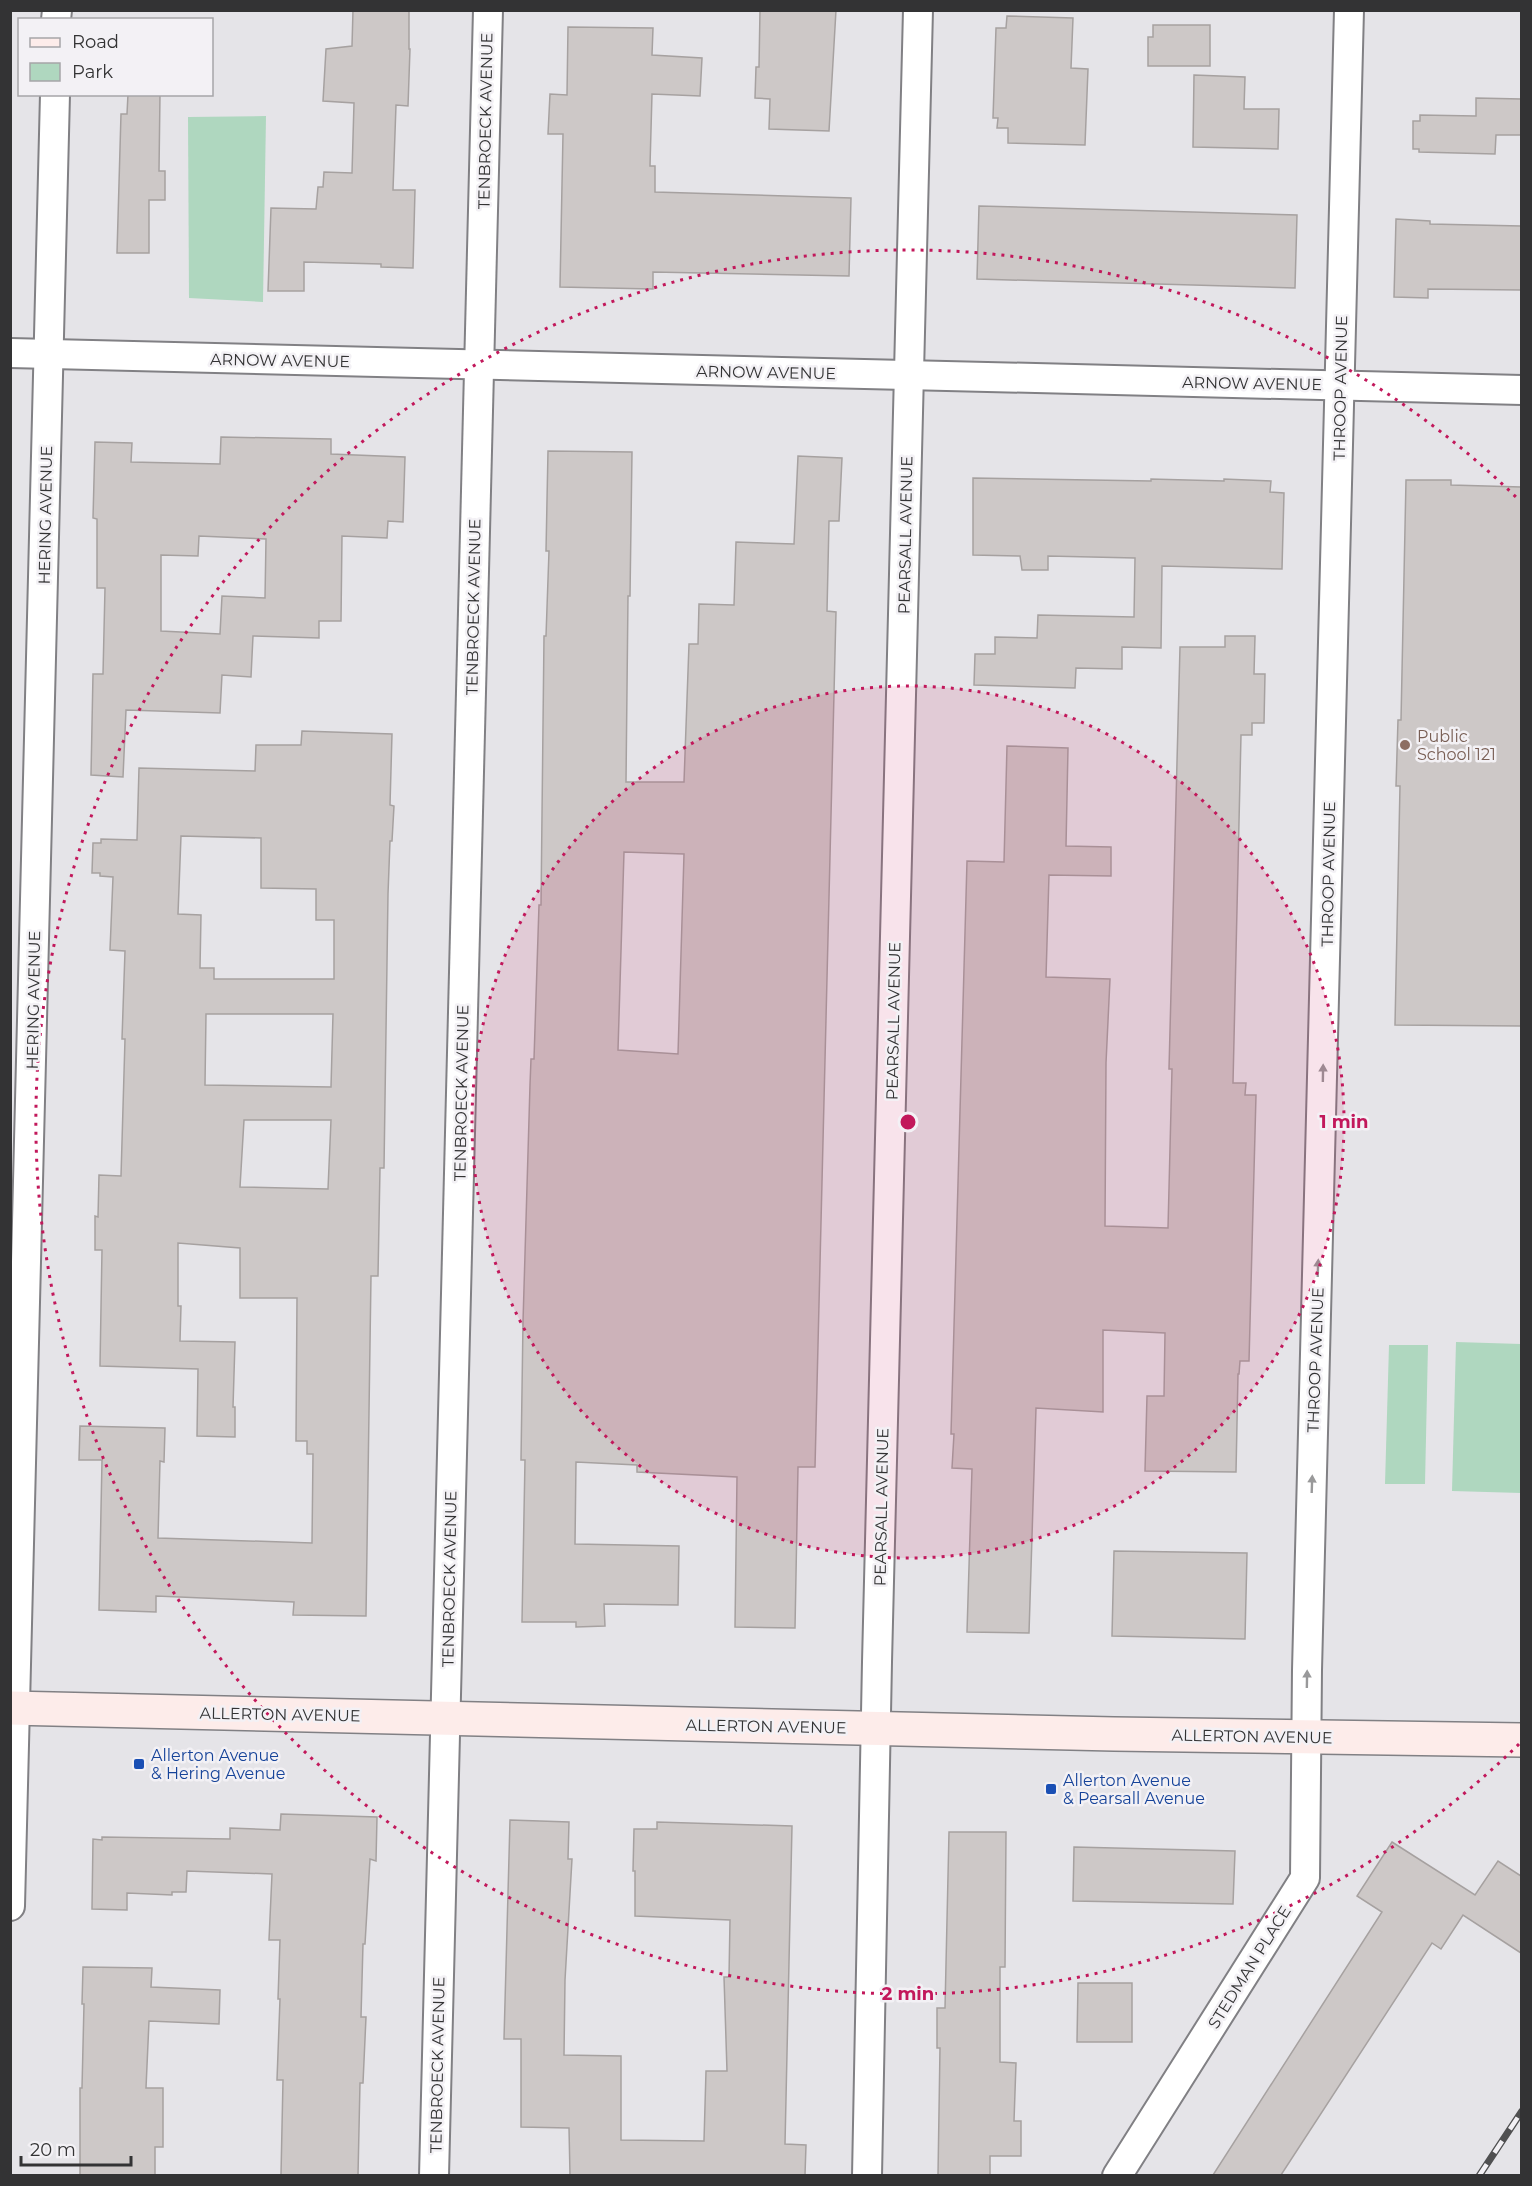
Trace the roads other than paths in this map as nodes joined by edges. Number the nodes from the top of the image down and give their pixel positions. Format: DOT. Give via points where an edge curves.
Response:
graph roads {
  1 [pos="488,10"];
  2 [pos="918,10"];
  3 [pos="1349,10"];
  4 [pos="55,96"];
  5 [pos="10,353"];
  6 [pos="48,354"];
  7 [pos="479,365"];
  8 [pos="909,376"];
  9 [pos="1340,385"];
  10 [pos="1521,390"];
  11 [pos="13,1708"];
  12 [pos="446,1718"];
  13 [pos="876,1728"];
  14 [pos="1305,1737"];
  15 [pos="1521,1740"];
  16 [pos="10,1906"];
  17 [pos="434,2175"];
  18 [pos="867,2175"];
  19 [pos="1117,2175"];
  1 -- 7 [label="street, TENBROECK AVENUE"];
  2 -- 8 [label="street, PEARSALL AVENUE"];
  3 -- 9 [label="street, THROOP AVENUE"];
  4 -- 6 [label="street, HERING AVENUE"];
  5 -- 6 [label="street, ARNOW AVENUE"];
  6 -- 7 [label="street, ARNOW AVENUE"];
  6 -- 11 [label="street, HERING AVENUE"];
  7 -- 8 [label="street, ARNOW AVENUE"];
  7 -- 12 [label="street, TENBROECK AVENUE"];
  8 -- 9 [label="street, ARNOW AVENUE"];
  8 -- 13 [label="street, PEARSALL AVENUE"];
  9 -- 10 [label="street, ARNOW AVENUE"];
  14 -- 9 [label="street, THROOP AVENUE, one-way"];
  11 -- 12 [label="main road, ALLERTON AVENUE"];
  11 -- 16 [label="street, HERING AVENUE"];
  12 -- 13 [label="main road, ALLERTON AVENUE"];
  12 -- 17 [label="street, TENBROECK AVENUE"];
  13 -- 14 [label="main road, ALLERTON AVENUE"];
  13 -- 18 [label="street, PEARSALL AVENUE"];
  14 -- 15 [label="main road, ALLERTON AVENUE"];
  14 -- 19 [label="street, STEDMAN PLACE" via="1305,1878"];
}
